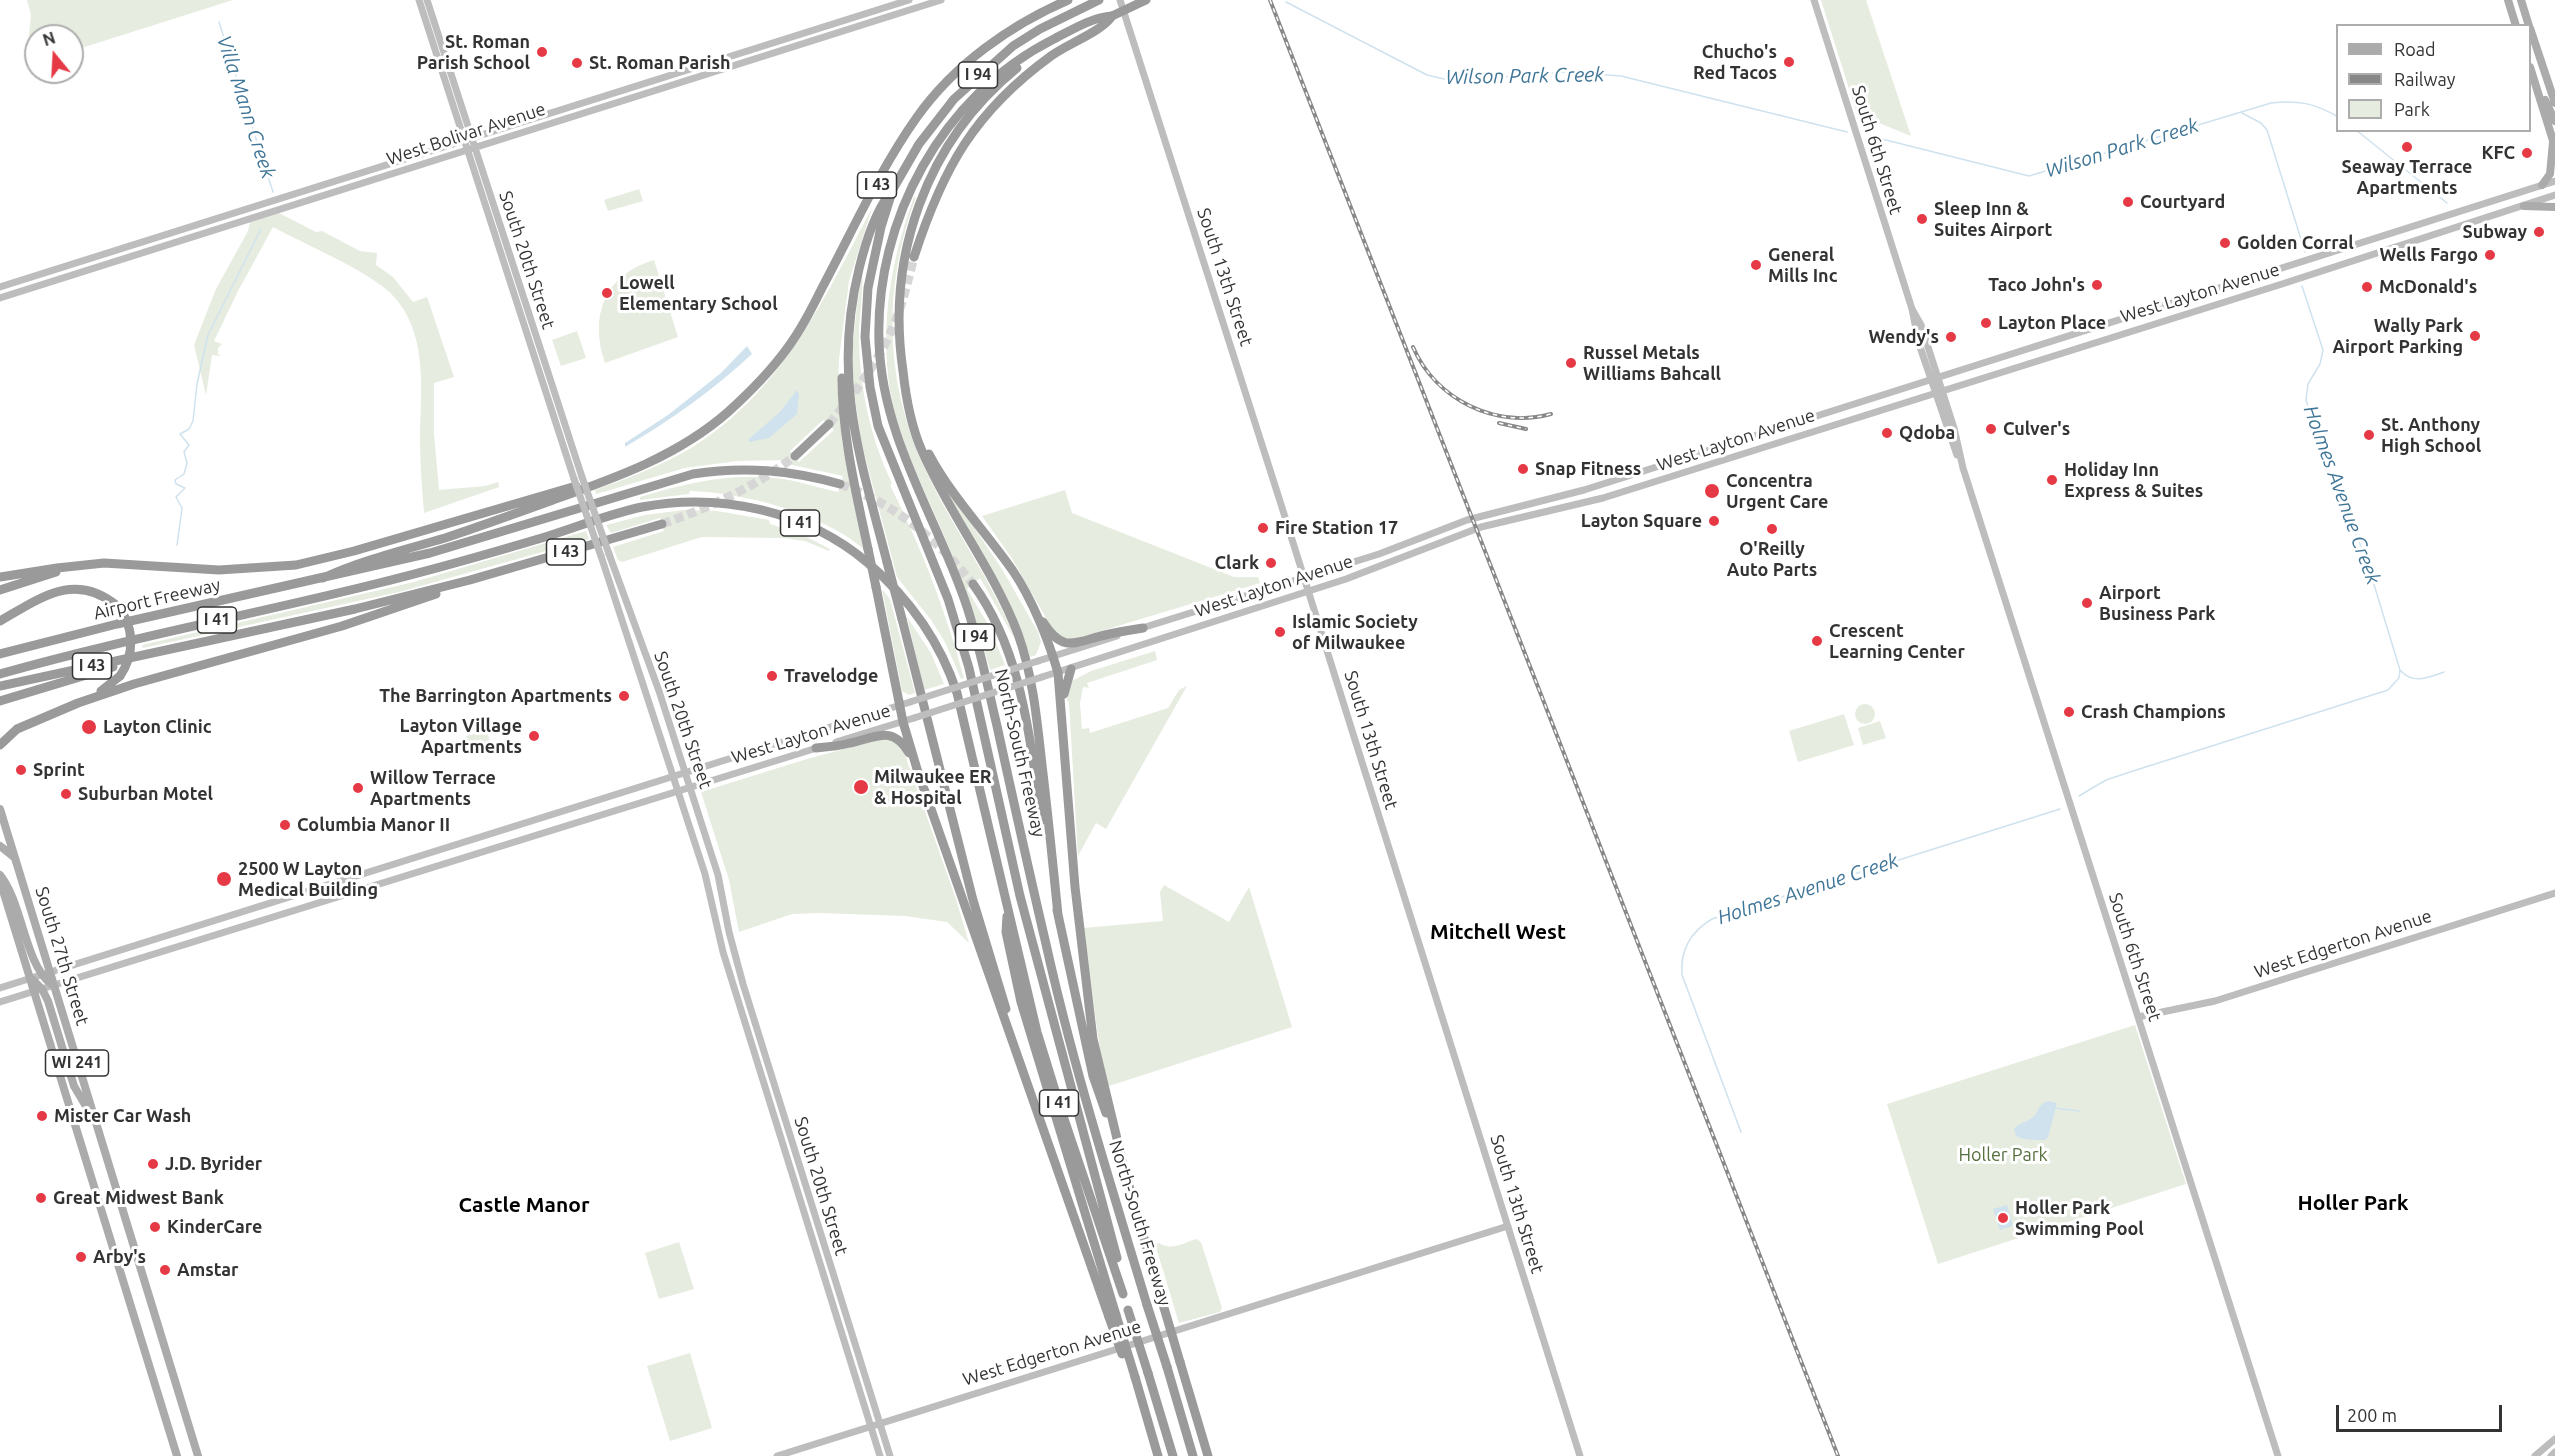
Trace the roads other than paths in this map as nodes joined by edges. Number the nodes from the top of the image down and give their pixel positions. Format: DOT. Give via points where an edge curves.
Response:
graph roads {
  1 [pos="419,0"];
  2 [pos="427,0"];
  3 [pos="908,0"];
  4 [pos="941,0"];
  5 [pos="1068,0"];
  6 [pos="1099,0"];
  7 [pos="1119,0"];
  8 [pos="1146,0"];
  9 [pos="1814,0"];
  10 [pos="2508,0"];
  11 [pos="2521,0"];
  12 [pos="910,10"];
  13 [pos="1112,16"];
  14 [pos="2515,24"];
  15 [pos="2528,24"];
  16 [pos="1062,35"];
  17 [pos="2533,52"];
  18 [pos="2531,73"];
  19 [pos="2533,79"];
  20 [pos="2555,103"];
  21 [pos="2555,121"];
  22 [pos="468,139"];
  23 [pos="2554,141"];
  24 [pos="471,148"];
  25 [pos="2555,181"];
  26 [pos="2542,185"];
  27 [pos="893,189"];
  28 [pos="2555,195"];
  29 [pos="2524,206"];
  30 [pos="2555,207"];
  31 [pos="914,257"];
  32 [pos="59,268"];
  33 [pos="62,278"];
  34 [pos="0,287"];
  35 [pos="0,298"];
  36 [pos="847,352"];
  37 [pos="1934,379"];
  38 [pos="905,387"];
  39 [pos="1938,392"];
  40 [pos="829,424"];
  41 [pos="795,456"];
  42 [pos="613,477"];
  43 [pos="840,484"];
  44 [pos="662,524"];
  45 [pos="605,555"];
  46 [pos="88,564"];
  47 [pos="0,577"];
  48 [pos="323,578"];
  49 [pos="1305,578"];
  50 [pos="470,580"];
  51 [pos="973,584"];
  52 [pos="0,590"];
  53 [pos="1308,591"];
  54 [pos="623,594"];
  55 [pos="614,597"];
  56 [pos="1031,605"];
  57 [pos="0,621"];
  58 [pos="1143,628"];
  59 [pos="184,646"];
  60 [pos="0,654"];
  61 [pos="1054,656"];
  62 [pos="1071,669"];
  63 [pos="1058,673"];
  64 [pos="0,674"];
  65 [pos="0,686"];
  66 [pos="0,701"];
  67 [pos="78,703"];
  68 [pos="900,705"];
  69 [pos="1062,706"];
  70 [pos="903,722"];
  71 [pos="0,744"];
  72 [pos="816,748"];
  73 [pos="917,769"];
  74 [pos="686,773"];
  75 [pos="673,777"];
  76 [pos="690,787"];
  77 [pos="678,791"];
  78 [pos="0,809"];
  79 [pos="4,835"];
  80 [pos="0,846"];
  81 [pos="15,858"];
  82 [pos="0,875"];
  83 [pos="0,881"];
  84 [pos="2555,893"];
  85 [pos="1008,908"];
  86 [pos="1058,915"];
  87 [pos="46,974"];
  88 [pos="31,978"];
  89 [pos="53,986"];
  90 [pos="0,988"];
  91 [pos="38,990"];
  92 [pos="0,1002"];
  93 [pos="2138,1017"];
  94 [pos="93,1119"];
  95 [pos="1044,1131"];
  96 [pos="1125,1172"];
  97 [pos="1508,1226"];
  98 [pos="1123,1294"];
  99 [pos="1112,1316"];
  100 [pos="880,1423"];
  101 [pos="871,1426"];
  102 [pos="2555,1438"];
  103 [pos="2555,1452"];
  104 [pos="1157,1453"];
  105 [pos="177,1456"];
  106 [pos="198,1456"];
  107 [pos="777,1456"];
  108 [pos="880,1456"];
  109 [pos="890,1456"];
  110 [pos="1173,1456"];
  111 [pos="1194,1456"];
  112 [pos="1208,1456"];
  113 [pos="1580,1456"];
  114 [pos="2278,1456"];
  115 [pos="2535,1456"];
  116 [pos="2551,1456"];
  1 -- 22 [label="street, South 20th Street"];
  2 -- 22 [label="street, South 20th Street"];
  3 -- 12 [label="street"];
  3 -- 22 [label="street, West Bolivar Avenue"];
  4 -- 12 [label="street, West Bolivar Avenue"];
  5 -- 42 [label="highway, I 43" via="997,38 939,91 917,117 804,323 751,391 702,433 659,458"];
  6 -- 27 [label="highway, North-South Freeway / I 94" via="1040,28 977,76 938,118"];
  7 -- 49 [label="street, South 13th Street"];
  8 -- 13 [label="highway, North-South Freeway / I 94, bridge"];
  9 -- 37 [label="street, South 6th Street" via="1912,309 1919,344"];
  10 -- 14 [label="main road"];
  11 -- 15 [label="main road"];
  12 -- 24 [label="street, West Bolivar Avenue"];
  13 -- 16 [label="highway, North-South Freeway / I 94"];
  13 -- 31 [label="highway" via="1108,23 1064,46 1021,80 980,122 944,177"];
  16 -- 38 [label="highway" via="1008,75 972,113 952,139 926,186 907,240 898,297"];
  16 -- 111 [label="highway, North-South Freeway / I 94, bridge" via="1021,58 972,99 925,160 889,250 879,315 879,346 883,386 900,448 965,601 1075,1063"];
  17 -- 20 [label="main road"];
  18 -- 19 [label="main road"];
  19 -- 21 [label="main road"];
  19 -- 23 [label="main road"];
  22 -- 24 [label="street, South 20th Street"];
  22 -- 32 [label="street, West Bolivar Avenue"];
  23 -- 26 [label="main road" via="2550,174"];
  24 -- 33 [label="street, West Bolivar Avenue"];
  24 -- 45 [label="street, South 20th Street, bridge"];
  25 -- 26 [label="street, West Layton Avenue"];
  26 -- 37 [label="street, West Layton Avenue"];
  27 -- 36 [label="highway" via="864,250"];
  27 -- 98 [label="highway, North-South Freeway / I 94" via="874,257 866,311 873,406 886,450 948,599 969,668 1020,896 1119,1266"];
  28 -- 29 [label="street, West Layton Avenue"];
  29 -- 30 [label="main road"];
  29 -- 39 [label="street, West Layton Avenue"];
  32 -- 33 [label="street"];
  32 -- 34 [label="street, West Bolivar Avenue"];
  33 -- 35 [label="street, West Bolivar Avenue"];
  36 -- 68 [label="highway, bridge" via="842,371 844,426"];
  36 -- 95 [label="highway, bridge" via="853,426 887,562 973,900"];
  37 -- 39 [label="street, South 6th Street"];
  37 -- 49 [label="street, West Layton Avenue" via="1584,490 1467,520"];
  38 -- 56 [label="highway" via="933,462 1014,573"];
  38 -- 86 [label="highway" via="911,420 930,470 1008,611 1029,670"];
  39 -- 53 [label="street, West Layton Avenue" via="1603,498 1481,527"];
  39 -- 93 [label="street, South 6th Street"];
  40 -- 41 [label="highway"];
  42 -- 46 [label="highway" via="296,565 219,570"];
  42 -- 48 [label="highway, I 43" via="483,525 351,565"];
  43 -- 48 [label="highway, I 41" via="773,470 732,469 693,474 472,541"];
  44 -- 50 [label="highway, I 43"];
  45 -- 54 [label="street, South 20th Street"];
  45 -- 55 [label="street, South 20th Street"];
  46 -- 47 [label="highway"];
  46 -- 52 [label="highway"];
  48 -- 60 [label="highway, Airport Freeway / I 41"];
  49 -- 53 [label="street, South 13th Street"];
  49 -- 58 [label="street, West Layton Avenue"];
  50 -- 59 [label="highway, I 43"];
  50 -- 67 [label="highway" via="465,586 353,623 168,673"];
  51 -- 86 [label="highway, I 41" via="1000,631 1018,677"];
  53 -- 62 [label="street, West Layton Avenue"];
  53 -- 97 [label="street, South 13th Street"];
  54 -- 55 [label="street"];
  54 -- 74 [label="street, South 20th Street"];
  55 -- 75 [label="street, South 20th Street"];
  56 -- 58 [label="highway" via="1054,637 1065,643"];
  56 -- 61 [label="highway"];
  57 -- 67 [label="highway, bridge" via="68,589 91,591 116,606 127,621 131,639 129,659 120,676"];
  58 -- 61 [label="street, West Layton Avenue"];
  59 -- 65 [label="highway, I 43"];
  59 -- 66 [label="highway" via="165,656"];
  61 -- 63 [label="highway"];
  61 -- 68 [label="street, West Layton Avenue, bridge"];
  62 -- 63 [label="street, West Layton Avenue"];
  62 -- 69 [label="highway"];
  63 -- 69 [label="highway"];
  63 -- 70 [label="street, West Layton Avenue, bridge"];
  64 -- 85 [label="highway, I 41" via="375,584 642,507 704,502 760,509 811,528 855,553 903,596 929,630 949,667 957,693"];
  67 -- 71 [label="highway" via="17,729"];
  68 -- 70 [label="highway"];
  68 -- 74 [label="street, West Layton Avenue"];
  69 -- 96 [label="highway" via="1075,887 1093,1039"];
  70 -- 72 [label="street, West Layton Avenue"];
  70 -- 73 [label="highway"];
  72 -- 73 [label="highway" via="884,734 905,746"];
  72 -- 76 [label="street, West Layton Avenue"];
  73 -- 95 [label="highway"];
  74 -- 75 [label="street, West Layton Avenue"];
  74 -- 76 [label="street, South 20th Street"];
  75 -- 77 [label="street, South 20th Street"];
  75 -- 87 [label="street, West Layton Avenue"];
  76 -- 77 [label="street, West Layton Avenue"];
  76 -- 100 [label="street, South 20th Street" via="721,887 743,984"];
  77 -- 89 [label="street, West Layton Avenue"];
  77 -- 101 [label="street, South 20th Street" via="705,874 726,963"];
  78 -- 79 [label="main road, South 27th Street"];
  79 -- 81 [label="main road, South 27th Street"];
  80 -- 81 [label="main road"];
  81 -- 87 [label="main road, South 27th Street"];
  82 -- 87 [label="main road" via="10,887 35,959"];
  83 -- 88 [label="main road, South 27th Street"];
  84 -- 93 [label="street, West Edgerton Avenue" via="2215,1001"];
  85 -- 98 [label="highway, I 41" via="1037,1032"];
  85 -- 99 [label="highway" via="1006,932 1021,1002"];
  86 -- 96 [label="highway, I 41" via="1093,1076"];
  87 -- 88 [label="street, West Layton Avenue"];
  87 -- 89 [label="main road"];
  88 -- 90 [label="street, West Layton Avenue"];
  88 -- 91 [label="main road"];
  89 -- 91 [label="street, West Layton Avenue"];
  89 -- 94 [label="main road, South 27th Street / WI 241"];
  91 -- 92 [label="street, West Layton Avenue"];
  91 -- 94 [label="main road" via="48,1001 74,1086"];
  91 -- 105 [label="main road, South 27th Street / WI 241"];
  93 -- 114 [label="street, South 6th Street"];
  94 -- 106 [label="main road, South 27th Street / WI 241"];
  95 -- 99 [label="highway"];
  96 -- 112 [label="highway, I 41, bridge"];
  97 -- 100 [label="street, West Edgerton Avenue"];
  97 -- 113 [label="street, South 13th Street"];
  98 -- 110 [label="highway, North-South Freeway / I 41, bridge"];
  99 -- 104 [label="highway, bridge"];
  100 -- 101 [label="street, West Edgerton Avenue"];
  100 -- 109 [label="street, South 20th Street"];
  101 -- 107 [label="street, West Edgerton Avenue"];
  101 -- 108 [label="street, South 20th Street"];
  102 -- 115 [label="street"];
  103 -- 116 [label="street"];
}
